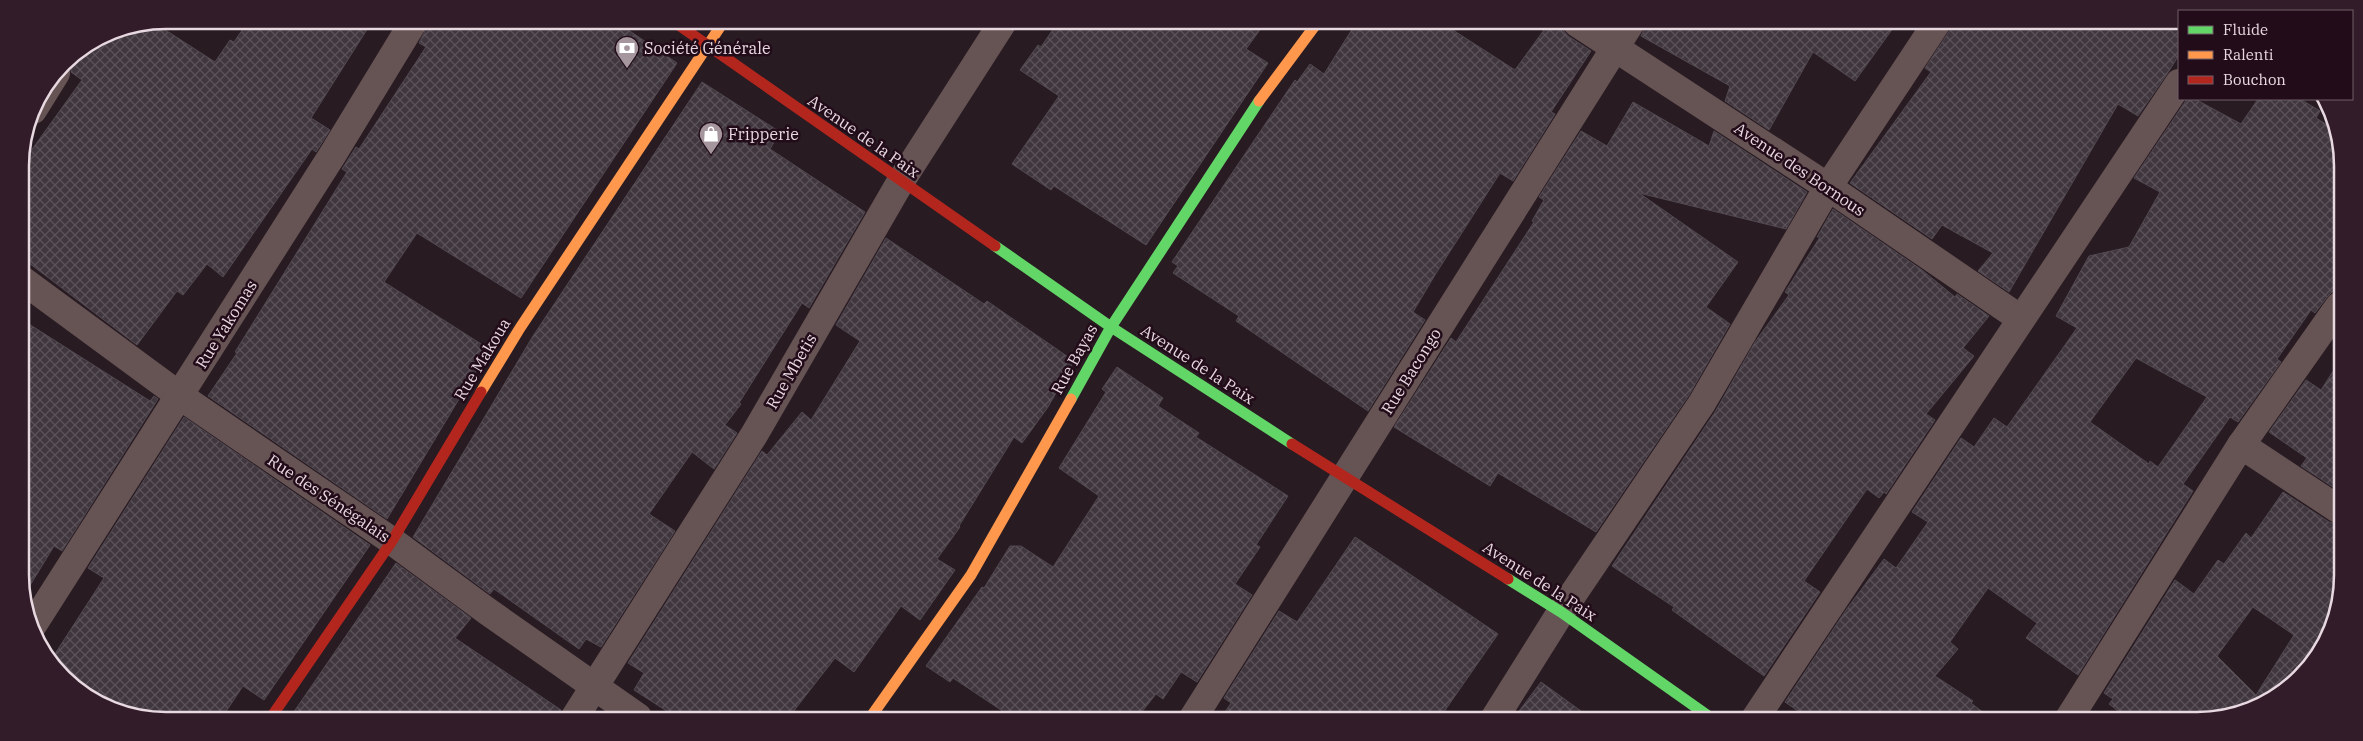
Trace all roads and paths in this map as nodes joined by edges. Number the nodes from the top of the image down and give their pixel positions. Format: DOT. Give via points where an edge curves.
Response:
graph roads {
  1 [pos="409,29"];
  2 [pos="685,29"];
  3 [pos="719,29"];
  4 [pos="999,29"];
  5 [pos="1313,29"];
  6 [pos="1586,29"];
  7 [pos="1627,29"];
  8 [pos="1933,29"];
  9 [pos="708,45"];
  10 [pos="1614,47"];
  11 [pos="2178,84"];
  12 [pos="901,181"];
  13 [pos="1828,187"];
  14 [pos="29,285"];
  15 [pos="2334,314"];
  16 [pos="2021,319"];
  17 [pos="1111,327"];
  18 [pos="180,396"];
  19 [pos="2241,445"];
  20 [pos="1344,478"];
  21 [pos="2334,506"];
  22 [pos="392,541"];
  23 [pos="1561,612"];
  24 [pos="36,620"];
  25 [pos="596,685"];
  26 [pos="275,712"];
  27 [pos="578,712"];
  28 [pos="631,712"];
  29 [pos="874,712"];
  30 [pos="1197,712"];
  31 [pos="1498,712"];
  32 [pos="1703,712"];
  33 [pos="1759,712"];
  34 [pos="2073,712"];
  1 -- 18 [label="street, Rue Yakomas"];
  2 -- 9 [label="street, Avenue de la Paix"];
  3 -- 9 [label="street, Rue Makoua"];
  4 -- 12 [label="street, Rue Mbetis"];
  5 -- 17 [label="street, Rue Bayas" via="1264,96"];
  6 -- 10 [label="street, Avenue des Bornous"];
  7 -- 10 [label="street, Rue Bacongo"];
  8 -- 13 [label="street"];
  9 -- 12 [label="street, Avenue de la Paix"];
  9 -- 22 [label="street, Rue Makoua" via="520,328"];
  10 -- 13 [label="street, Avenue des Bornous"];
  10 -- 20 [label="street, Rue Bacongo"];
  11 -- 16 [label="street"];
  12 -- 17 [label="street, Avenue de la Paix"];
  12 -- 25 [label="street, Rue Mbetis" via="754,435"];
  13 -- 16 [label="street, Avenue des Bornous"];
  13 -- 23 [label="street" via="1702,404"];
  14 -- 18 [label="street, Rue des Sénégalais"];
  15 -- 19 [label="street"];
  16 -- 33 [label="street"];
  17 -- 20 [label="street, Avenue de la Paix"];
  17 -- 29 [label="street, Rue Bayas" via="971,575"];
  18 -- 22 [label="street, Rue des Sénégalais"];
  18 -- 24 [label="street, Rue Yakomas"];
  19 -- 21 [label="street"];
  19 -- 34 [label="street"];
  20 -- 23 [label="street, Avenue de la Paix"];
  20 -- 30 [label="street, Rue Bacongo"];
  22 -- 25 [label="street, Rue des Sénégalais" via="487,612"];
  22 -- 26 [label="street, Rue Makoua"];
  23 -- 31 [label="street"];
  23 -- 32 [label="street, Avenue de la Paix"];
  25 -- 27 [label="street, Rue Mbetis"];
  25 -- 28 [label="street, Rue des Sénégalais"];
}
